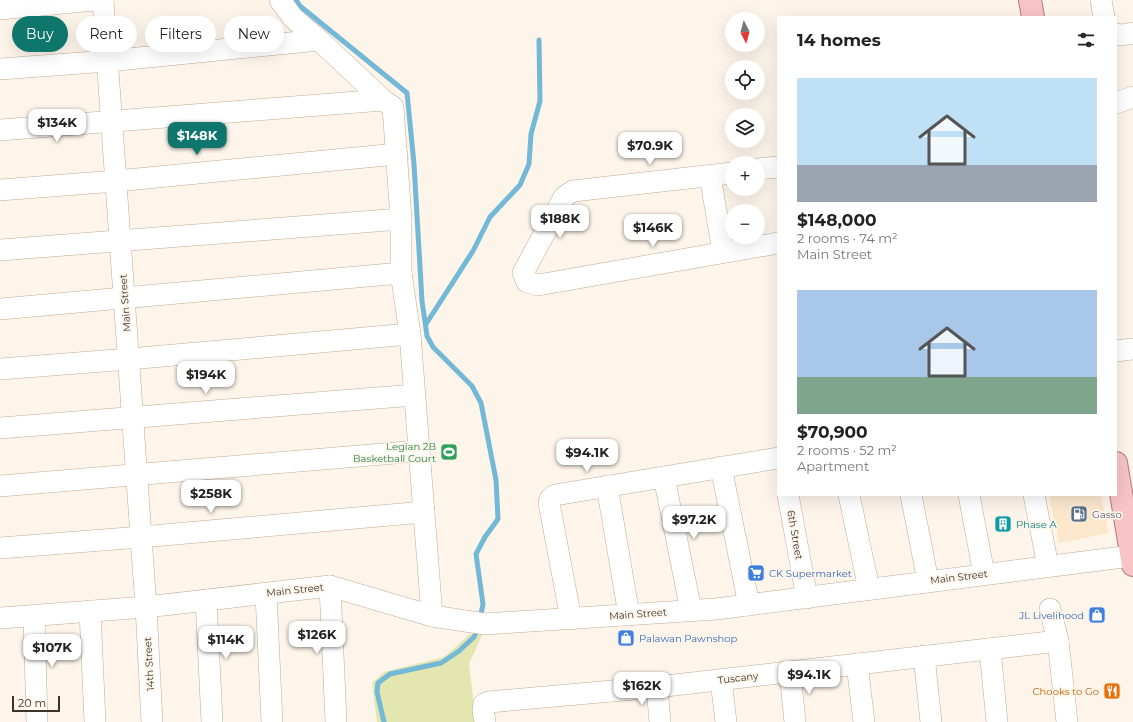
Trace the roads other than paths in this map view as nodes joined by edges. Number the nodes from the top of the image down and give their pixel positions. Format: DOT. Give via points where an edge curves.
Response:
graph roads {
  1 [pos="94,0"];
  2 [pos="103,0"];
  3 [pos="280,0"];
  4 [pos="1030,0"];
  5 [pos="1101,0"];
  6 [pos="0,9"];
  7 [pos="1033,16"];
  8 [pos="1104,16"];
  9 [pos="1133,33"];
  10 [pos="1117,34"];
  11 [pos="319,40"];
  12 [pos="108,61"];
  13 [pos="0,69"];
  14 [pos="1117,88"];
  15 [pos="1133,90"];
  16 [pos="1133,97"];
  17 [pos="383,100"];
  18 [pos="1117,103"];
  19 [pos="112,122"];
  20 [pos="0,130"];
  21 [pos="397,154"];
  22 [pos="777,167"];
  23 [pos="765,168"];
  24 [pos="725,174"];
  25 [pos="710,176"];
  26 [pos="116,181"];
  27 [pos="0,190"];
  28 [pos="402,219"];
  29 [pos="121,241"];
  30 [pos="777,243"];
  31 [pos="0,250"];
  32 [pos="723,252"];
  33 [pos="401,273"];
  34 [pos="124,297"];
  35 [pos="0,309"];
  36 [pos="410,334"];
  37 [pos="1133,350"];
  38 [pos="1117,351"];
  39 [pos="129,359"];
  40 [pos="0,369"];
  41 [pos="415,395"];
  42 [pos="133,418"];
  43 [pos="0,428"];
  44 [pos="419,451"];
  45 [pos="777,458"];
  46 [pos="721,467"];
  47 [pos="1117,469"];
  48 [pos="137,475"];
  49 [pos="664,477"];
  50 [pos="0,486"];
  51 [pos="607,486"];
  52 [pos="788,496"];
  53 [pos="849,496"];
  54 [pos="911,496"];
  55 [pos="969,496"];
  56 [pos="1034,496"];
  57 [pos="424,512"];
  58 [pos="142,537"];
  59 [pos="0,548"];
  60 [pos="1132,560"];
  61 [pos="1048,566"];
  62 [pos="984,574"];
  63 [pos="928,581"];
  64 [pos="330,586"];
  65 [pos="869,589"];
  66 [pos="266,594"];
  67 [pos="807,598"];
  68 [pos="206,600"];
  69 [pos="749,605"];
  70 [pos="146,607"];
  71 [pos="1050,609"];
  72 [pos="691,610"];
  73 [pos="90,611"];
  74 [pos="629,615"];
  75 [pos="34,616"];
  76 [pos="432,616"];
  77 [pos="0,618"];
  78 [pos="571,619"];
  79 [pos="1058,641"];
  80 [pos="990,649"];
  81 [pos="924,656"];
  82 [pos="857,664"];
  83 [pos="790,672"];
  84 [pos="721,680"];
  85 [pos="657,687"];
  86 [pos="37,722"];
  87 [pos="94,722"];
  88 [pos="152,722"];
  89 [pos="212,722"];
  90 [pos="272,722"];
  91 [pos="336,722"];
  92 [pos="485,722"];
  93 [pos="660,722"];
  94 [pos="726,722"];
  95 [pos="796,722"];
  96 [pos="864,722"];
  97 [pos="931,722"];
  98 [pos="998,722"];
  99 [pos="1067,722"];
  1 -- 6 [label="street"];
  2 -- 12 [label="street, Main Street"];
  3 -- 11 [label="street" via="293,18"];
  4 -- 7 [label="main road"];
  5 -- 8 [label="street"];
  9 -- 10 [label="street"];
  11 -- 12 [label="street"];
  11 -- 17 [label="street"];
  12 -- 13 [label="street"];
  12 -- 19 [label="street, Main Street"];
  14 -- 15 [label="street"];
  16 -- 18 [label="street"];
  17 -- 19 [label="street"];
  17 -- 21 [label="street" via="393,107"];
  19 -- 20 [label="street"];
  19 -- 26 [label="street, Main Street"];
  21 -- 26 [label="street"];
  21 -- 28 [label="street"];
  22 -- 23 [label="street"];
  24 -- 25 [label="street"];
  25 -- 32 [label="street"];
  25 -- 32 [label="street" via="573,191 564,197 523,274 527,282 538,285"];
  26 -- 27 [label="street"];
  26 -- 29 [label="street, Main Street"];
  28 -- 29 [label="street"];
  28 -- 33 [label="street"];
  29 -- 31 [label="street"];
  29 -- 34 [label="street, Main Street"];
  30 -- 32 [label="street"];
  33 -- 34 [label="street"];
  33 -- 36 [label="street"];
  34 -- 35 [label="street"];
  34 -- 39 [label="street, Main Street"];
  36 -- 39 [label="street"];
  36 -- 41 [label="street"];
  37 -- 38 [label="street"];
  39 -- 40 [label="street"];
  39 -- 42 [label="street, Main Street"];
  41 -- 42 [label="street"];
  41 -- 44 [label="street"];
  42 -- 43 [label="street"];
  42 -- 48 [label="street, Main Street"];
  44 -- 48 [label="street"];
  44 -- 57 [label="street"];
  45 -- 46 [label="street"];
  46 -- 49 [label="street"];
  46 -- 69 [label="street"];
  47 -- 60 [label="main road"];
  48 -- 50 [label="street"];
  48 -- 58 [label="street, Main Street"];
  49 -- 51 [label="street"];
  49 -- 72 [label="street"];
  51 -- 74 [label="street"];
  51 -- 78 [label="street" via="555,495 550,499"];
  52 -- 67 [label="street, 6th Street"];
  53 -- 65 [label="street"];
  54 -- 63 [label="street"];
  55 -- 62 [label="street"];
  56 -- 61 [label="street"];
  57 -- 58 [label="street"];
  57 -- 76 [label="street"];
  58 -- 59 [label="street"];
  58 -- 70 [label="street, Main Street"];
  60 -- 61 [label="street, Main Street"];
  61 -- 62 [label="street, Main Street"];
  62 -- 63 [label="street, Main Street"];
  63 -- 65 [label="street, Main Street"];
  64 -- 66 [label="street, Main Street"];
  64 -- 76 [label="street, Main Street"];
  64 -- 91 [label="street"];
  65 -- 67 [label="street, Main Street"];
  66 -- 68 [label="street, Main Street"];
  66 -- 90 [label="street"];
  67 -- 69 [label="street, Main Street"];
  68 -- 70 [label="street, Main Street"];
  68 -- 89 [label="street"];
  69 -- 72 [label="street, Main Street"];
  70 -- 73 [label="street, Main Street"];
  70 -- 88 [label="street, 14th Street"];
  71 -- 79 [label="street"];
  72 -- 74 [label="street, Main Street"];
  73 -- 75 [label="street, Main Street"];
  73 -- 87 [label="street"];
  74 -- 78 [label="street, Main Street"];
  75 -- 77 [label="street, Main Street"];
  75 -- 86 [label="street"];
  76 -- 78 [label="street, Main Street" via="479,623"];
  79 -- 80 [label="street, Tuscany"];
  79 -- 99 [label="street"];
  80 -- 81 [label="street, Tuscany"];
  80 -- 98 [label="street"];
  81 -- 82 [label="street, Tuscany"];
  81 -- 97 [label="street"];
  82 -- 83 [label="street, Tuscany"];
  82 -- 96 [label="street"];
  83 -- 84 [label="street, Tuscany"];
  83 -- 95 [label="street"];
  84 -- 85 [label="street, Tuscany"];
  84 -- 94 [label="street"];
  85 -- 92 [label="street, Tuscany" via="489,702 484,704"];
  85 -- 93 [label="street"];
}
